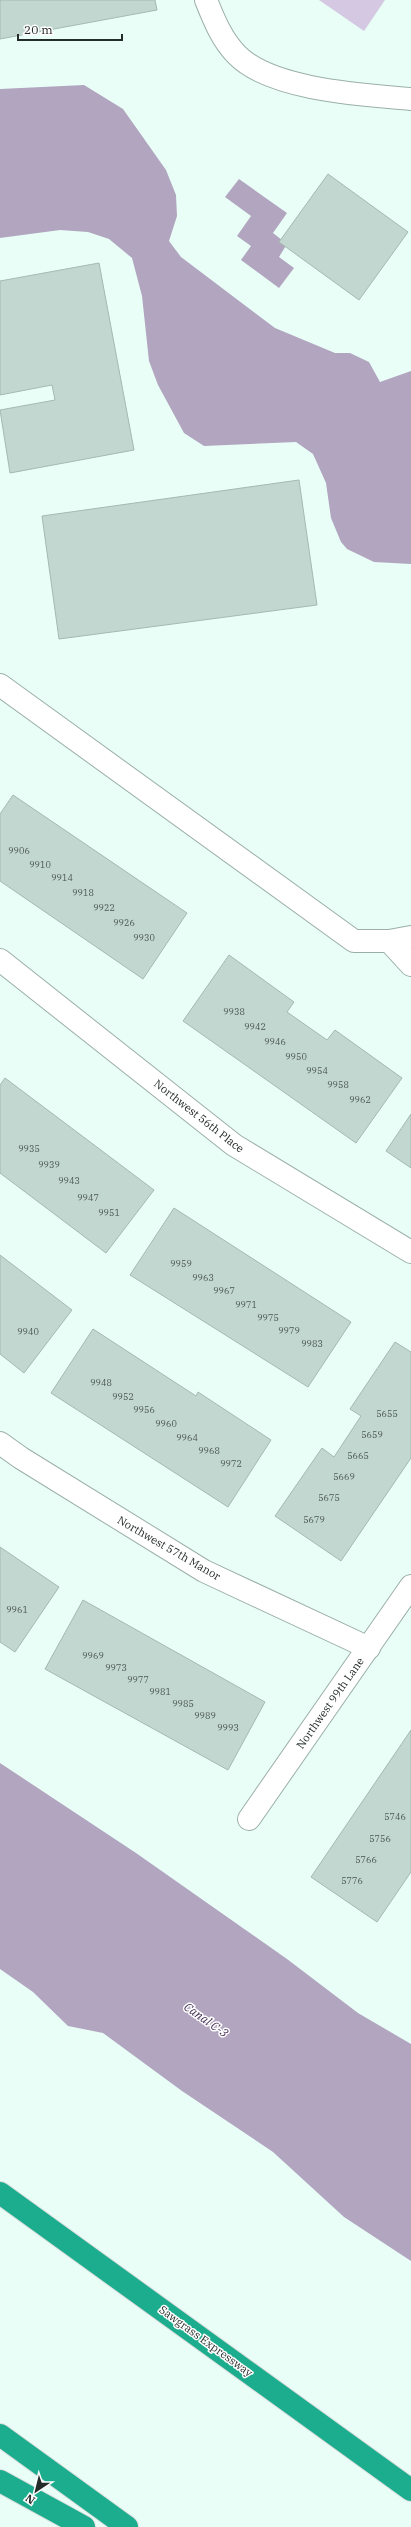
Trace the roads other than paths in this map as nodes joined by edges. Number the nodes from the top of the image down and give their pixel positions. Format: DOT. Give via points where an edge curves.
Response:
graph roads {
  1 [pos="206,0"];
  2 [pos="411,99"];
  3 [pos="0,685"];
  4 [pos="411,937"];
  5 [pos="389,941"];
  6 [pos="0,960"];
  7 [pos="411,965"];
  8 [pos="411,1252"];
  9 [pos="0,1443"];
  10 [pos="411,1586"];
  11 [pos="369,1648"];
  12 [pos="249,1819"];
  13 [pos="0,2193"];
  14 [pos="0,2435"];
  15 [pos="0,2481"];
  16 [pos="411,2490"];
  17 [pos="84,2527"];
  18 [pos="127,2527"];
  1 -- 2 [label="street" via="216,27 238,56 272,77 343,94"];
  3 -- 5 [label="street" via="354,941"];
  4 -- 5 [label="street"];
  5 -- 7 [label="street"];
  6 -- 8 [label="street, Northwest 56th Place" via="234,1145"];
  9 -- 11 [label="street, Northwest 57th Manor" via="204,1570"];
  10 -- 11 [label="street, Northwest 99th Lane"];
  11 -- 12 [label="street, Northwest 99th Lane"];
  13 -- 16 [label="highway, Sawgrass Expressway"];
  14 -- 18 [label="highway"];
  15 -- 17 [label="highway"];
}
